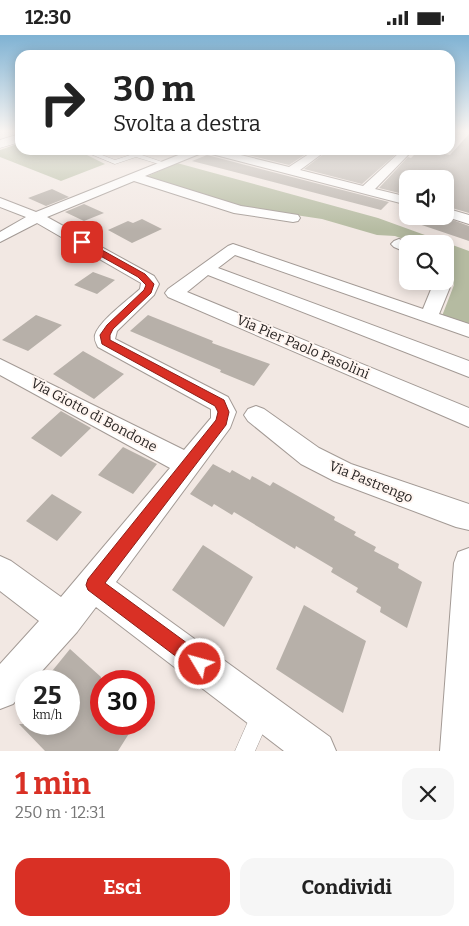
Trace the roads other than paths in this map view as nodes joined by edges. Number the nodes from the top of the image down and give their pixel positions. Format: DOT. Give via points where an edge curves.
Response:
graph roads {
  1 [pos="164,164"];
  2 [pos="265,164"];
  3 [pos="301,164"];
  4 [pos="393,164"];
  5 [pos="291,171"];
  6 [pos="134,177"];
  7 [pos="366,190"];
  8 [pos="399,199"];
  9 [pos="0,202"];
  10 [pos="454,215"];
  11 [pos="37,217"];
  12 [pos="293,217"];
  13 [pos="469,220"];
  14 [pos="0,238"];
  15 [pos="207,269"];
  16 [pos="440,290"];
  17 [pos="430,317"];
  18 [pos="469,331"];
  19 [pos="0,366"];
  20 [pos="469,369"];
  21 [pos="256,415"];
  22 [pos="469,418"];
  23 [pos="189,465"];
  24 [pos="469,517"];
  25 [pos="0,572"];
  26 [pos="468,583"];
  27 [pos="94,585"];
  28 [pos="64,620"];
  29 [pos="0,691"];
  30 [pos="263,711"];
  31 [pos="245,751"];
  32 [pos="316,751"];
  33 [pos="460,751"];
  1 -- 6 [label="street"];
  2 -- 5 [label="street"];
  3 -- 5 [label="street"];
  4 -- 7 [label="street"];
  5 -- 7 [label="street"];
  6 -- 11 [label="street"];
  6 -- 12 [label="street" via="239,210"];
  7 -- 8 [label="street"];
  9 -- 11 [label="street"];
  10 -- 13 [label="street"];
  11 -- 14 [label="street"];
  11 -- 23 [label="street" via="142,275 150,284 148,291 110,327 105,335 106,342 220,403 224,412 222,421"];
  15 -- 17 [label="street, Via Pier Paolo Pasolini" via="233,249"];
  15 -- 20 [label="street"];
  15 -- 22 [label="street, Via Pier Paolo Pasolini" via="174,293"];
  16 -- 17 [label="street"];
  17 -- 18 [label="street, Via Pier Paolo Pasolini"];
  19 -- 23 [label="street, Via Giotto di Bondone"];
  21 -- 24 [label="street, Via Pastrengo" via="310,456 343,473"];
  23 -- 27 [label="street"];
  25 -- 28 [label="street"];
  26 -- 33 [label="street"];
  27 -- 28 [label="street"];
  27 -- 30 [label="street"];
  28 -- 29 [label="street"];
  30 -- 31 [label="lane"];
  30 -- 32 [label="street"];
}
